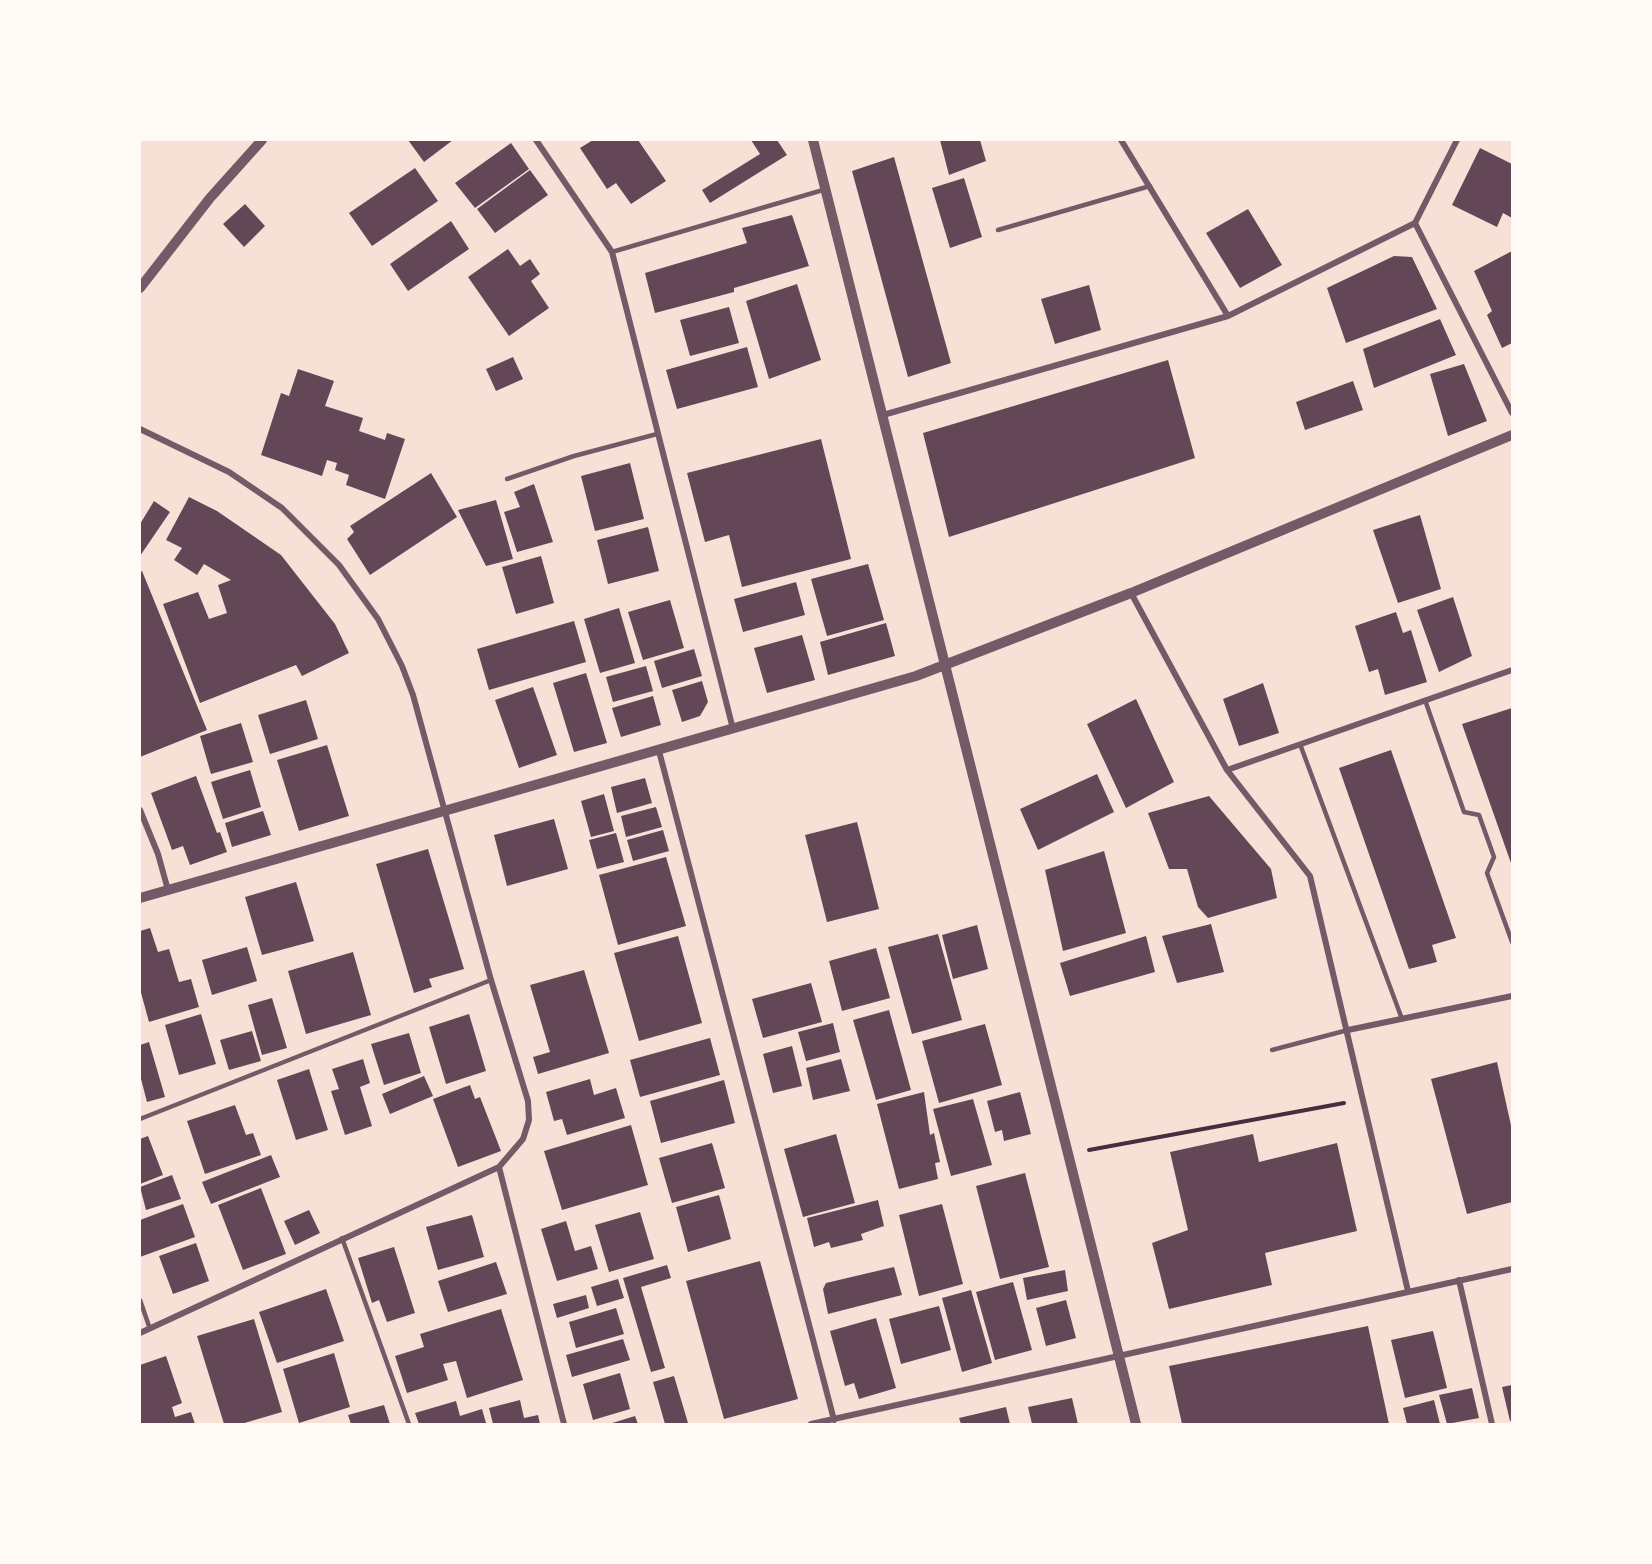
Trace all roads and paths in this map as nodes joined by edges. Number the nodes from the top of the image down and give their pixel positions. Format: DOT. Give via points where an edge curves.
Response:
graph roads {
  1 [pos="262,140"];
  2 [pos="536,140"];
  3 [pos="813,140"];
  4 [pos="1121,140"];
  5 [pos="1457,140"];
  6 [pos="1150,186"];
  7 [pos="826,189"];
  8 [pos="1415,223"];
  9 [pos="998,230"];
  10 [pos="612,252"];
  11 [pos="140,288"];
  12 [pos="1228,316"];
  13 [pos="1512,413"];
  14 [pos="883,415"];
  15 [pos="140,429"];
  16 [pos="657,434"];
  17 [pos="1512,435"];
  18 [pos="507,478"];
  19 [pos="1131,593"];
  20 [pos="945,665"];
  21 [pos="1512,670"];
  22 [pos="1425,700"];
  23 [pos="733,729"];
  24 [pos="1300,744"];
  25 [pos="659,751"];
  26 [pos="1227,770"];
  27 [pos="140,810"];
  28 [pos="445,811"];
  29 [pos="168,890"];
  30 [pos="140,898"];
  31 [pos="1512,942"];
  32 [pos="491,980"];
  33 [pos="1512,996"];
  34 [pos="1402,1018"];
  35 [pos="1348,1030"];
  36 [pos="1272,1050"];
  37 [pos="1364,1099"];
  38 [pos="140,1119"];
  39 [pos="1068,1154"];
  40 [pos="499,1167"];
  41 [pos="342,1238"];
  42 [pos="1512,1269"];
  43 [pos="1459,1280"];
  44 [pos="1408,1291"];
  45 [pos="140,1300"];
  46 [pos="150,1329"];
  47 [pos="140,1333"];
  48 [pos="1118,1356"];
  49 [pos="834,1420"];
  50 [pos="409,1425"];
  51 [pos="564,1425"];
  52 [pos="811,1425"];
  53 [pos="1136,1425"];
  54 [pos="1492,1425"];
  1 -- 11 [label="street" via="210,198"];
  2 -- 10 [label="street"];
  3 -- 7 [label="street"];
  4 -- 6 [label="street"];
  5 -- 8 [label="street"];
  6 -- 9 [label="lane"];
  6 -- 12 [label="street"];
  7 -- 10 [label="lane"];
  7 -- 14 [label="street"];
  8 -- 12 [label="street"];
  8 -- 13 [label="street"];
  10 -- 16 [label="street"];
  12 -- 14 [label="street"];
  14 -- 20 [label="street"];
  15 -- 28 [label="street" via="254,487 308,532 346,574 378,619 402,666"];
  16 -- 18 [label="lane"];
  16 -- 23 [label="street"];
  17 -- 19 [label="street"];
  19 -- 20 [label="street"];
  19 -- 26 [label="street"];
  20 -- 23 [label="street"];
  20 -- 39 [label="street"];
  21 -- 22 [label="street"];
  22 -- 24 [label="street"];
  22 -- 31 [label="lane" via="1464,812 1479,815 1494,857 1487,873"];
  23 -- 25 [label="street"];
  24 -- 26 [label="street"];
  24 -- 34 [label="lane"];
  25 -- 28 [label="street"];
  25 -- 49 [label="street"];
  26 -- 35 [label="street" via="1310,876"];
  27 -- 29 [label="street"];
  28 -- 29 [label="street"];
  28 -- 32 [label="street"];
  29 -- 30 [label="street"];
  32 -- 38 [label="lane"];
  32 -- 40 [label="street" via="528,1101 523,1139"];
  33 -- 34 [label="street"];
  34 -- 35 [label="street"];
  35 -- 36 [label="lane"];
  35 -- 37 [label="street"];
  37 -- 39 [label="path"];
  37 -- 44 [label="street"];
  39 -- 48 [label="street"];
  40 -- 41 [label="street"];
  40 -- 51 [label="street"];
  41 -- 46 [label="street"];
  41 -- 50 [label="lane"];
  42 -- 43 [label="street"];
  43 -- 44 [label="street"];
  43 -- 54 [label="street"];
  44 -- 48 [label="street"];
  45 -- 46 [label="lane"];
  46 -- 47 [label="street"];
  48 -- 49 [label="street"];
  48 -- 53 [label="street"];
  49 -- 52 [label="street"];
}
